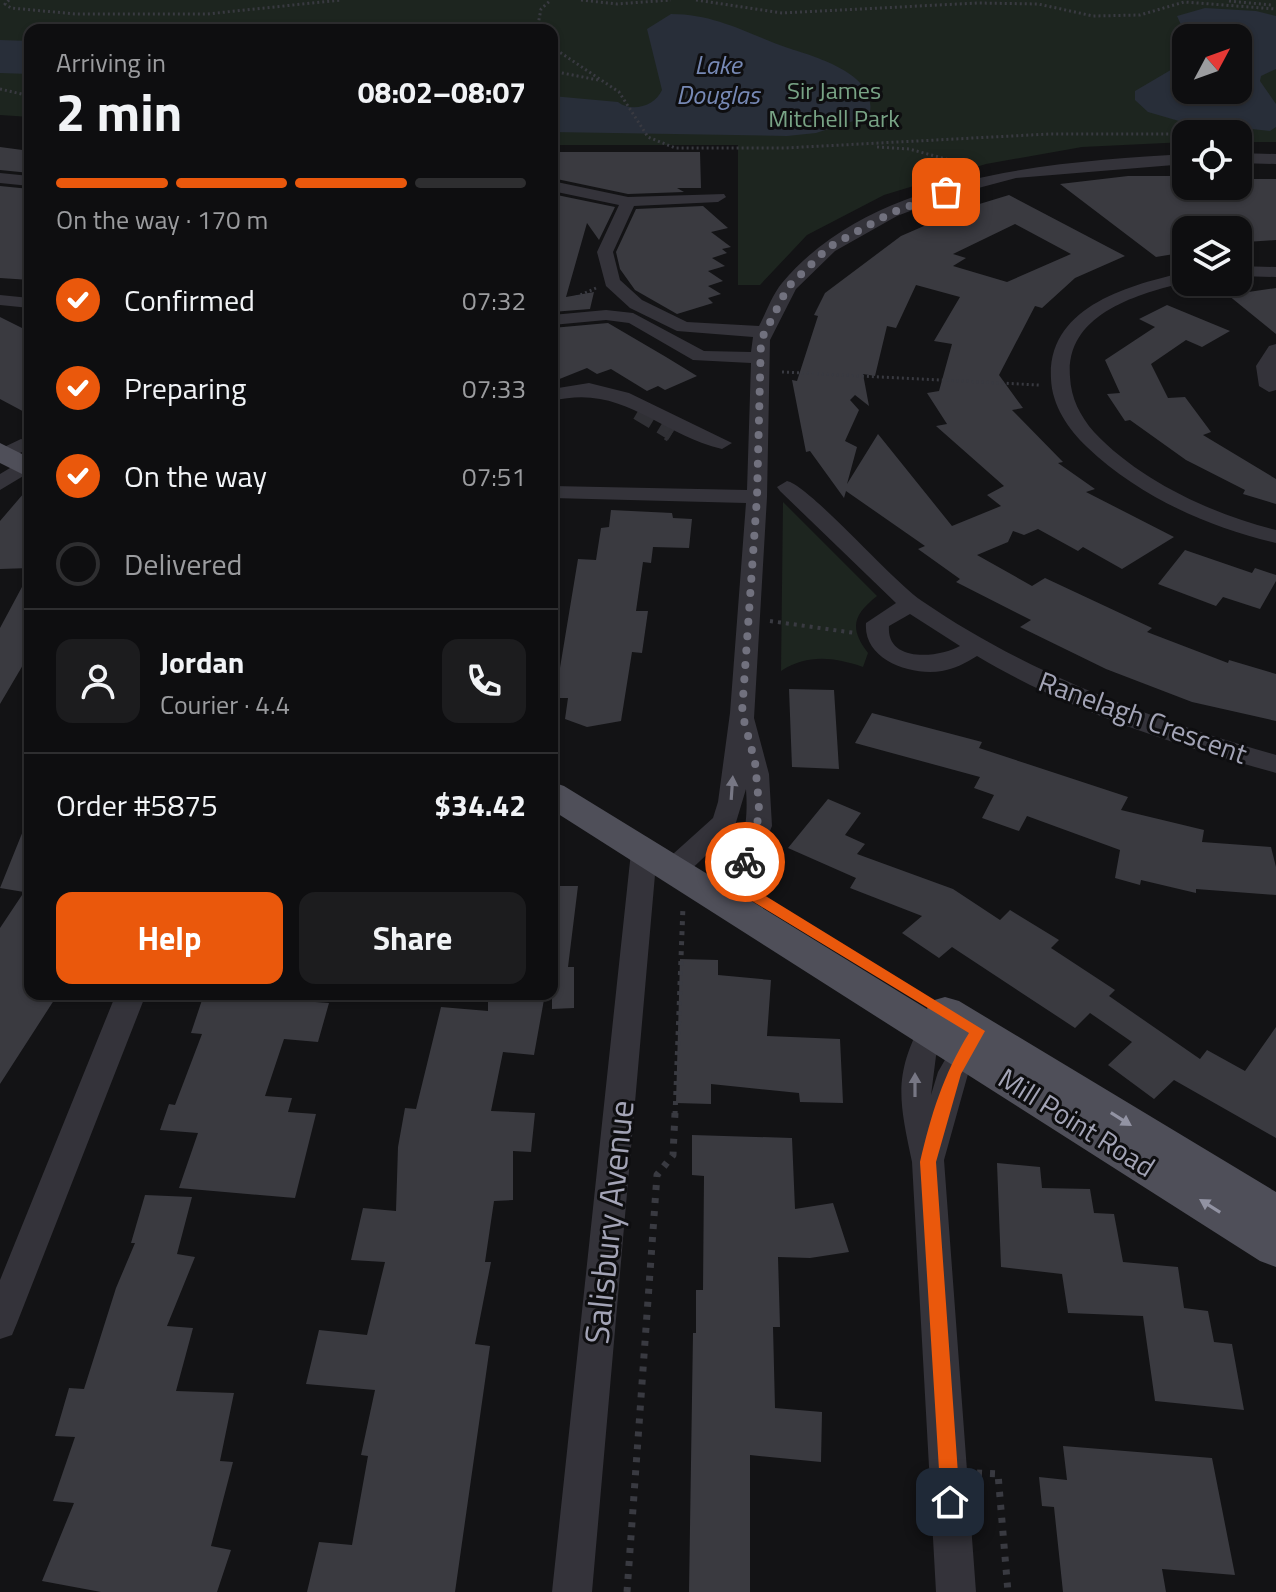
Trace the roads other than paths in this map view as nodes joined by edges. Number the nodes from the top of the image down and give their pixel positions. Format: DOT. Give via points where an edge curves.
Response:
graph roads {
  1 [pos="1252,158"];
  2 [pos="1276,159"];
  3 [pos="1172,160"];
  4 [pos="0,178"];
  5 [pos="24,180"];
  6 [pos="558,187"];
  7 [pos="718,197"];
  8 [pos="628,202"];
  9 [pos="1252,271"];
  10 [pos="1276,272"];
  11 [pos="1172,281"];
  12 [pos="0,300"];
  13 [pos="24,302"];
  14 [pos="558,319"];
  15 [pos="763,332"];
  16 [pos="1276,350"];
  17 [pos="760,364"];
  18 [pos="558,394"];
  19 [pos="1272,394"];
  20 [pos="673,432"];
  21 [pos="722,443"];
  22 [pos="758,449"];
  23 [pos="16,454"];
  24 [pos="0,484"];
  25 [pos="787,487"];
  26 [pos="558,492"];
  27 [pos="757,497"];
  28 [pos="1276,537"];
  29 [pos="911,604"];
  30 [pos="977,646"];
  31 [pos="742,713"];
  32 [pos="1276,764"];
  33 [pos="558,777"];
  34 [pos="558,798"];
  35 [pos="689,876"];
  36 [pos="129,1000"];
  37 [pos="954,1031"];
  38 [pos="1276,1215"];
  39 [pos="1276,1247"];
  40 [pos="0,1323"];
  41 [pos="572,1592"];
  42 [pos="956,1592"];
  1 -- 2 [label="street"];
  3 -- 15 [label="street" via="1071,166 998,178 891,213 829,247 788,287"];
  4 -- 5 [label="street"];
  6 -- 8 [label="street"];
  7 -- 8 [label="street"];
  8 -- 15 [label="street" via="605,252 612,282 636,304 683,327"];
  9 -- 10 [label="street"];
  11 -- 28 [label="street" via="1126,293 1076,325 1056,368 1060,386 1073,418 1099,448 1148,483 1203,511"];
  12 -- 13 [label="street"];
  14 -- 17 [label="street" via="633,318 700,356"];
  15 -- 17 [label="street"];
  16 -- 19 [label="street" via="1265,366"];
  17 -- 22 [label="street"];
  18 -- 21 [label="street" via="578,389 614,392 688,432"];
  20 -- 21 [label="street" via="692,448"];
  21 -- 22 [label="street"];
  22 -- 27 [label="street"];
  23 -- 24 [label="street"];
  25 -- 29 [label="street, Ranelagh Crescent" via="852,554"];
  26 -- 27 [label="street"];
  27 -- 31 [label="street"];
  29 -- 30 [label="street, Ranelagh Crescent"];
  29 -- 30 [label="street" via="878,623 876,636 894,654 943,663"];
  30 -- 32 [label="street, Ranelagh Crescent" via="1099,707"];
  35 -- 31 [label="street, one-way" via="725,822"];
  31 -- 35 [label="street" via="755,762 756,838 747,860"];
  33 -- 35 [label="main road, Mill Point Road"];
  34 -- 35 [label="main road, Mill Point Road"];
  35 -- 37 [label="main road, Mill Point Road"];
  35 -- 41 [label="street, Salisbury Avenue"];
  36 -- 40 [label="street"];
  37 -- 38 [label="main road, Mill Point Road, one-way"];
  39 -- 37 [label="main road, Mill Point Road, one-way"];
  37 -- 42 [label="street" via="928,1162"];
}
